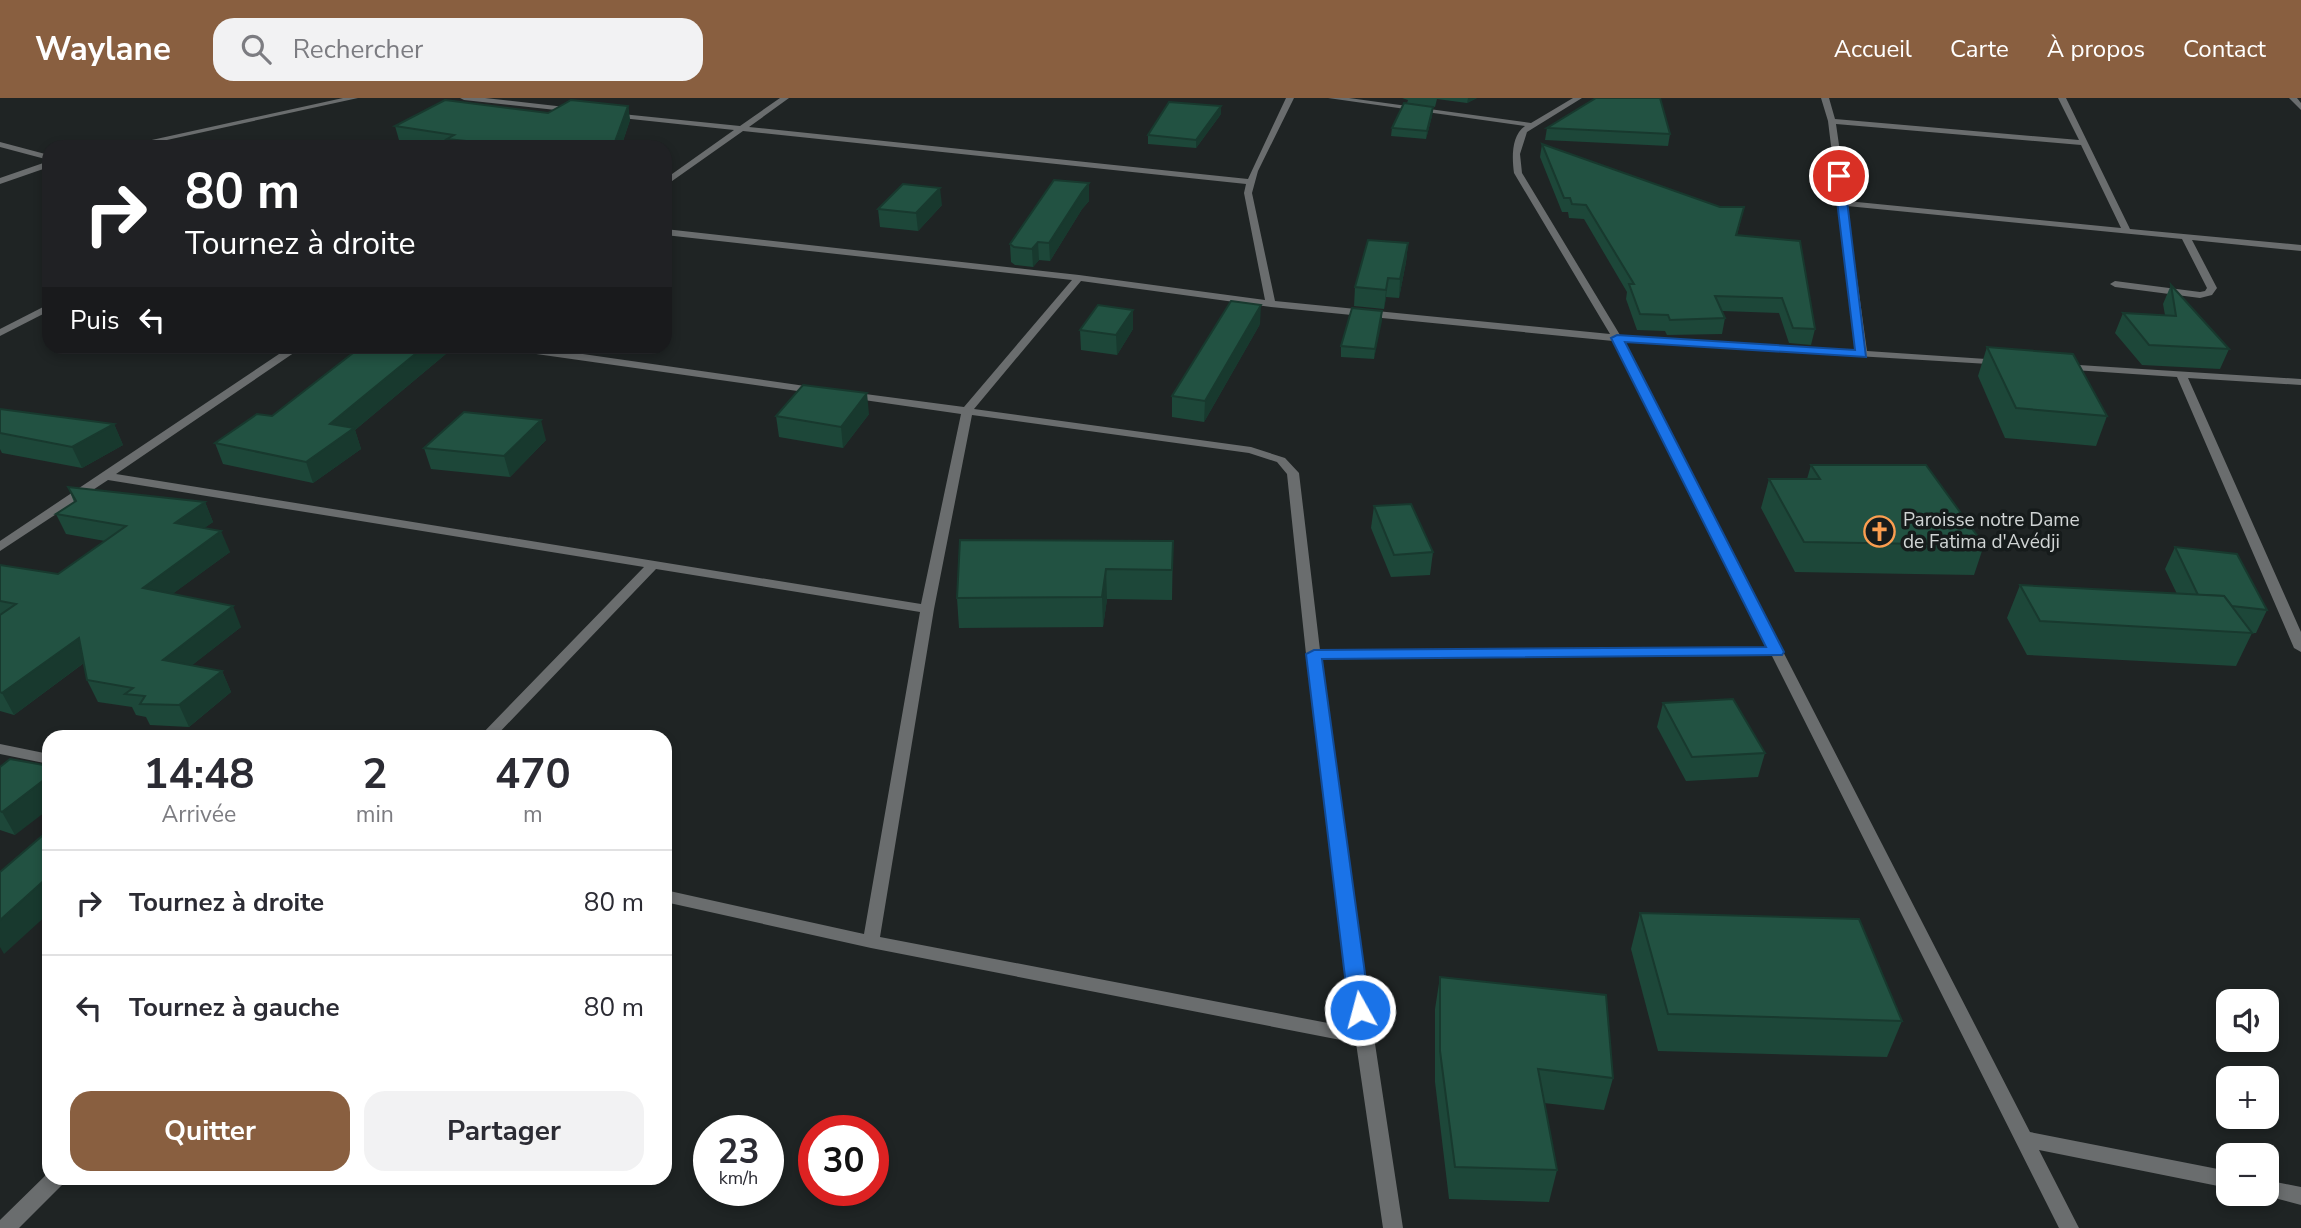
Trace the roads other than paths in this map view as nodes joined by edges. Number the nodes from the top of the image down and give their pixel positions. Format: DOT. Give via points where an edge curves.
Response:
graph roads {
  1 [pos="354,98"];
  2 [pos="464,98"];
  3 [pos="785,98"];
  4 [pos="1290,98"];
  5 [pos="1332,98"];
  6 [pos="1577,98"];
  7 [pos="1825,98"];
  8 [pos="2062,98"];
  9 [pos="2293,98"];
  10 [pos="2301,108"];
  11 [pos="584,111"];
  12 [pos="597,113"];
  13 [pos="1832,121"];
  14 [pos="1532,125"];
  15 [pos="743,129"];
  16 [pos="157,140"];
  17 [pos="0,144"];
  18 [pos="2082,144"];
  19 [pos="42,156"];
  20 [pos="42,166"];
  21 [pos="672,178"];
  22 [pos="0,181"];
  23 [pos="1251,182"];
  24 [pos="1842,203"];
  25 [pos="2127,231"];
  26 [pos="672,233"];
  27 [pos="2185,236"];
  28 [pos="2301,248"];
  29 [pos="1079,278"];
  30 [pos="2115,284"];
  31 [pos="1271,304"];
  32 [pos="42,311"];
  33 [pos="0,333"];
  34 [pos="1617,338"];
  35 [pos="287,354"];
  36 [pos="557,354"];
  37 [pos="1862,354"];
  38 [pos="2015,364"];
  39 [pos="2056,366"];
  40 [pos="2181,374"];
  41 [pos="2301,382"];
  42 [pos="830,392"];
  43 [pos="843,394"];
  44 [pos="967,411"];
  45 [pos="106,476"];
  46 [pos="0,547"];
  47 [pos="653,565"];
  48 [pos="927,609"];
  49 [pos="2301,648"];
  50 [pos="1777,652"];
  51 [pos="1314,654"];
  52 [pos="493,730"];
  53 [pos="0,748"];
  54 [pos="42,757"];
  55 [pos="672,898"];
  56 [pos="871,942"];
  57 [pos="1363,1037"];
  58 [pos="2022,1138"];
  59 [pos="2216,1178"];
  60 [pos="49,1185"];
  61 [pos="2279,1191"];
  62 [pos="2301,1196"];
  63 [pos="6,1228"];
  64 [pos="1393,1228"];
  65 [pos="2069,1228"];
  1 -- 16 [label="street"];
  2 -- 11 [label="street"];
  3 -- 15 [label="street"];
  4 -- 23 [label="street"];
  5 -- 14 [label="street"];
  6 -- 14 [label="street"];
  7 -- 13 [label="street"];
  8 -- 18 [label="street"];
  9 -- 10 [label="street"];
  12 -- 15 [label="street"];
  13 -- 18 [label="street"];
  13 -- 24 [label="street"];
  14 -- 34 [label="street" via="1519,140 1518,173"];
  15 -- 21 [label="street"];
  15 -- 23 [label="street"];
  17 -- 19 [label="street"];
  18 -- 25 [label="street"];
  20 -- 22 [label="street"];
  23 -- 31 [label="street" via="1248,193"];
  24 -- 25 [label="street"];
  24 -- 37 [label="street"];
  25 -- 27 [label="street"];
  26 -- 29 [label="street"];
  27 -- 28 [label="street"];
  27 -- 30 [label="street" via="2212,288 2208,293"];
  29 -- 31 [label="street"];
  29 -- 44 [label="street"];
  31 -- 34 [label="street"];
  32 -- 33 [label="street"];
  34 -- 37 [label="street"];
  34 -- 50 [label="street"];
  35 -- 45 [label="street"];
  36 -- 42 [label="street"];
  37 -- 38 [label="street"];
  39 -- 40 [label="street"];
  40 -- 41 [label="street"];
  40 -- 49 [label="street"];
  43 -- 44 [label="street"];
  44 -- 48 [label="street"];
  44 -- 51 [label="street" via="1251,450 1281,460 1293,473"];
  45 -- 46 [label="street"];
  45 -- 47 [label="street"];
  47 -- 48 [label="street"];
  47 -- 52 [label="street"];
  48 -- 56 [label="street"];
  50 -- 51 [label="street"];
  50 -- 58 [label="street"];
  51 -- 57 [label="street"];
  53 -- 54 [label="street"];
  55 -- 56 [label="street"];
  56 -- 57 [label="street"];
  57 -- 64 [label="street"];
  58 -- 59 [label="street"];
  58 -- 65 [label="street"];
  60 -- 63 [label="street"];
  61 -- 62 [label="street"];
}
